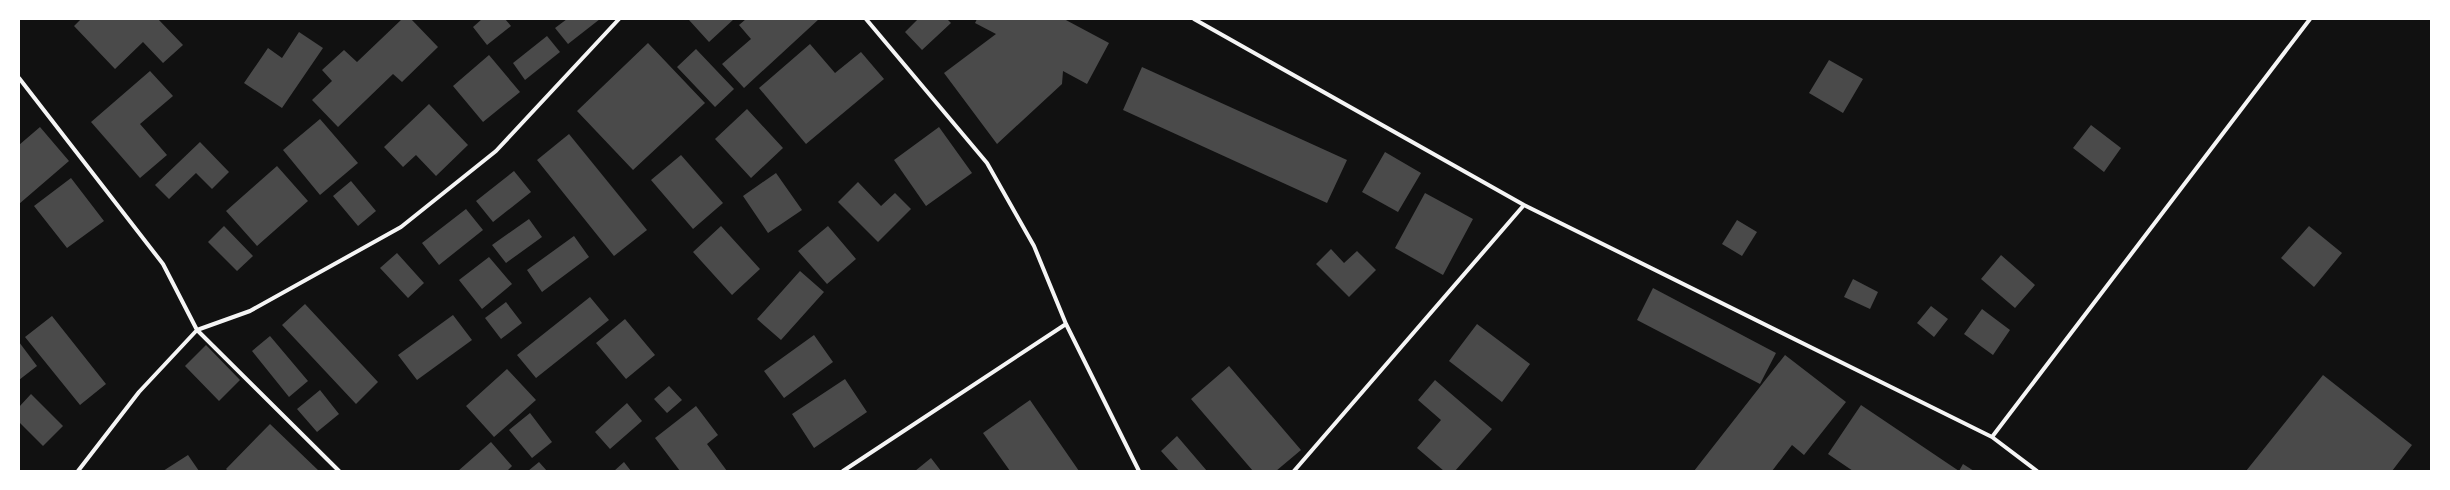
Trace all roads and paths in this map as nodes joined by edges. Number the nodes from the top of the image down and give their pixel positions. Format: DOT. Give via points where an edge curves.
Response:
graph roads {
  1 [pos="619,19"];
  2 [pos="866,19"];
  3 [pos="1194,19"];
  4 [pos="2310,19"];
  5 [pos="19,78"];
  6 [pos="1524,206"];
  7 [pos="1066,324"];
  8 [pos="197,330"];
  9 [pos="1992,437"];
  10 [pos="78,471"];
  11 [pos="339,471"];
  12 [pos="843,471"];
  13 [pos="1138,471"];
  14 [pos="1294,471"];
  15 [pos="2037,471"];
  1 -- 8 [label="street" via="496,151 401,227 250,311"];
  2 -- 7 [label="street" via="987,163 1034,246"];
  3 -- 6 [label="street"];
  4 -- 9 [label="street"];
  5 -- 8 [label="street" via="163,264"];
  6 -- 9 [label="street"];
  6 -- 14 [label="street"];
  7 -- 12 [label="street"];
  7 -- 13 [label="street"];
  8 -- 10 [label="street" via="139,392"];
  8 -- 11 [label="street"];
  9 -- 15 [label="street"];
}
